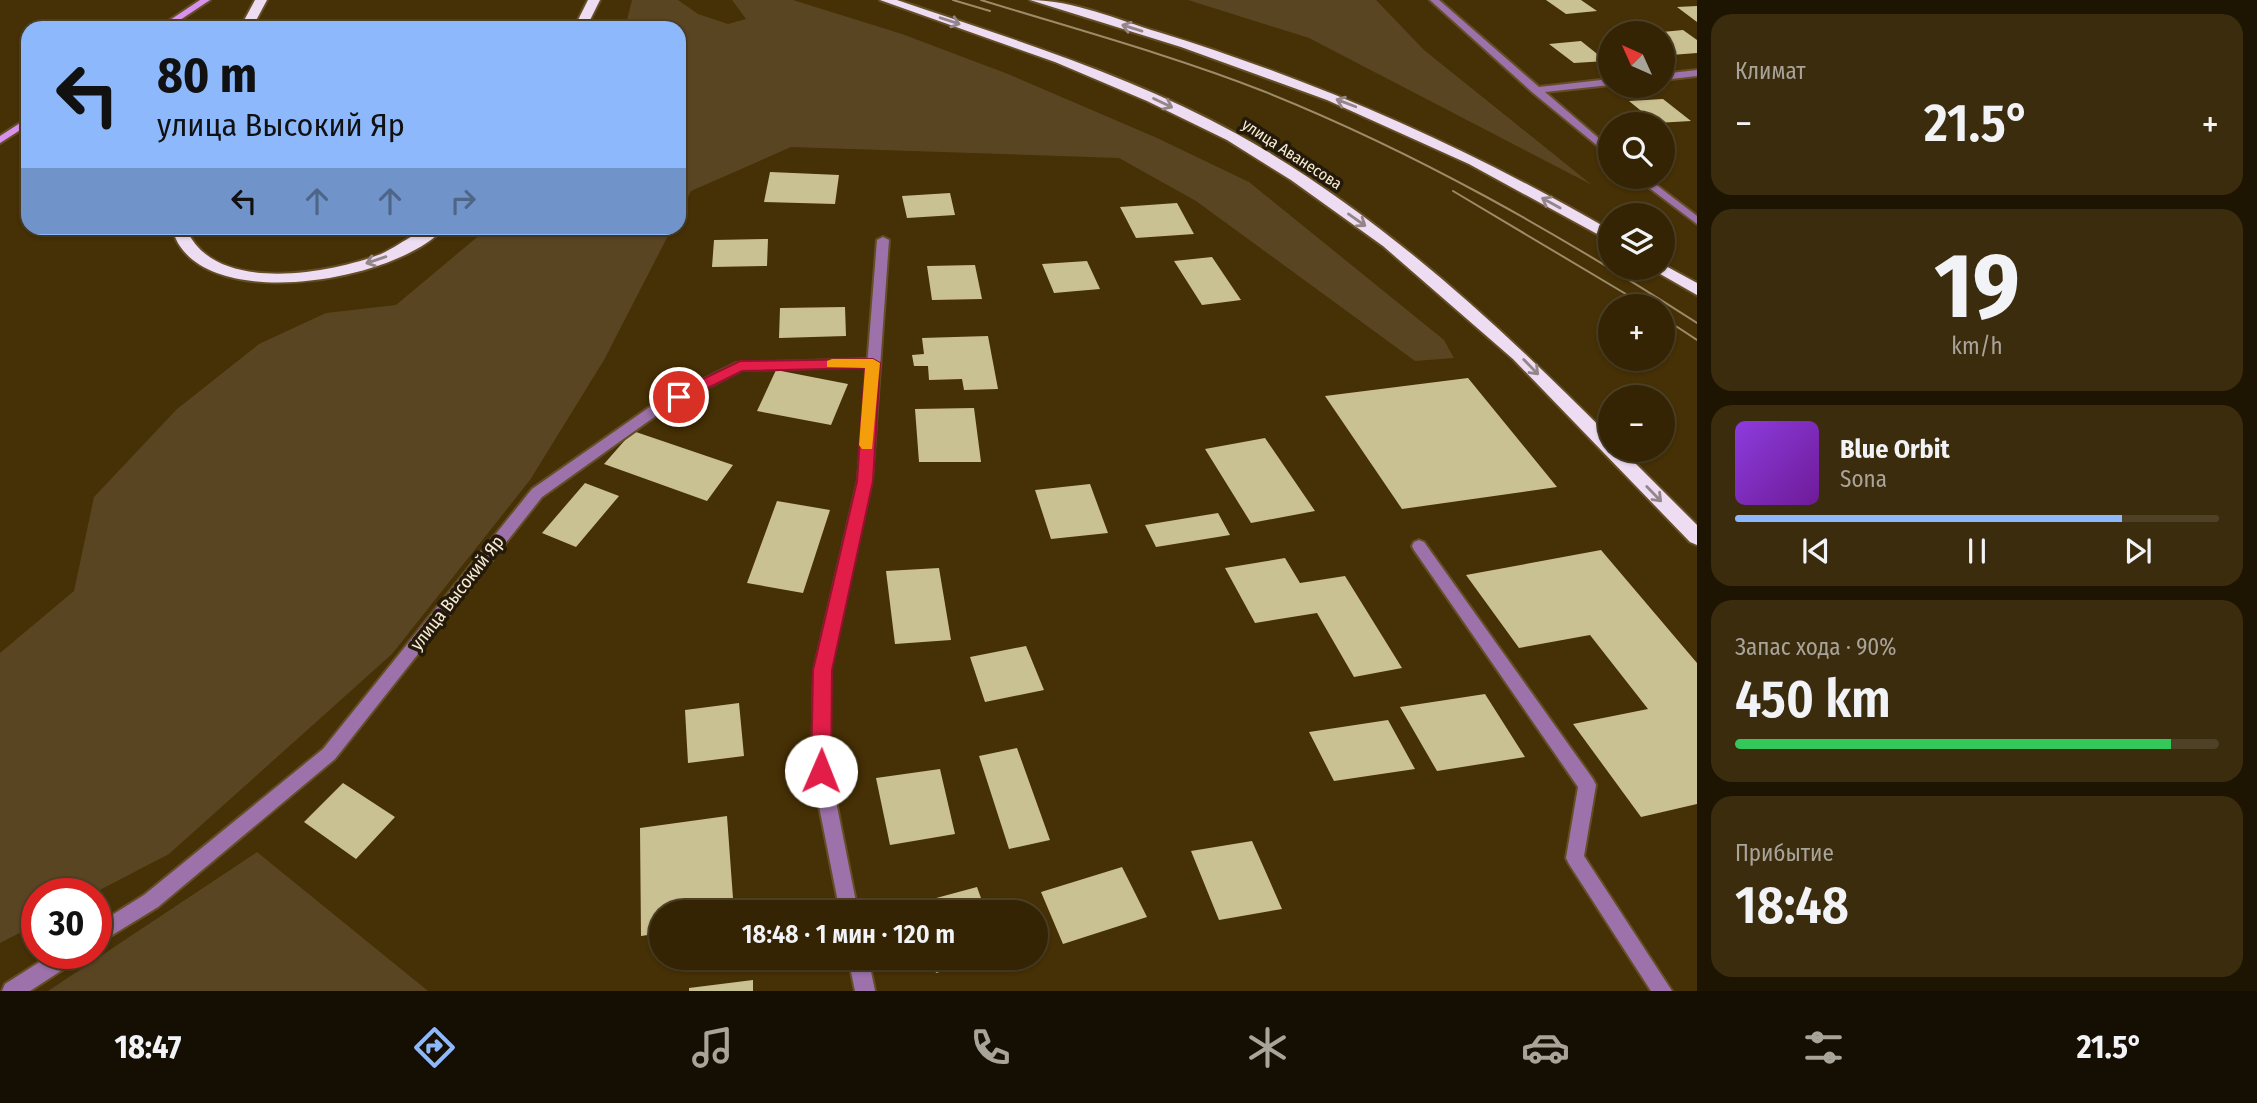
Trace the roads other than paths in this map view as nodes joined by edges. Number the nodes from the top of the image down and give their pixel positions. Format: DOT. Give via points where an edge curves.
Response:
graph roads {
  1 [pos="185,0"];
  2 [pos="206,0"];
  3 [pos="261,0"];
  4 [pos="594,0"];
  5 [pos="886,0"];
  6 [pos="1037,0"];
  7 [pos="1434,0"];
  8 [pos="163,21"];
  9 [pos="173,21"];
  10 [pos="250,21"];
  11 [pos="584,21"];
  12 [pos="1697,73"];
  13 [pos="1675,76"];
  14 [pos="1598,83"];
  15 [pos="1535,90"];
  16 [pos="21,126"];
  17 [pos="0,139"];
  18 [pos="1598,143"];
  19 [pos="1656,189"];
  20 [pos="1697,221"];
  21 [pos="1598,229"];
  22 [pos="181,235"];
  23 [pos="424,235"];
  24 [pos="883,240"];
  25 [pos="1675,277"];
  26 [pos="1697,290"];
  27 [pos="873,363"];
  28 [pos="1598,436"];
  29 [pos="1624,462"];
  30 [pos="1697,537"];
  31 [pos="1419,546"];
  32 [pos="847,900"];
  33 [pos="112,926"];
  34 [pos="46,969"];
  35 [pos="861,970"];
  36 [pos="12,991"];
  37 [pos="865,991"];
  38 [pos="1662,991"];
  1 -- 8 [label="main road"];
  2 -- 9 [label="main road"];
  3 -- 10 [label="highway"];
  4 -- 11 [label="highway"];
  5 -- 28 [label="highway, улица Аванесова, one-way" via="1059,59 1232,137 1388,243 1519,355"];
  21 -- 6 [label="highway, one-way" via="1488,168 1370,113 1242,64"];
  7 -- 15 [label="street"];
  12 -- 13 [label="street"];
  14 -- 15 [label="street"];
  15 -- 18 [label="street"];
  16 -- 17 [label="main road"];
  19 -- 20 [label="street"];
  23 -- 22 [label="highway, one-way" via="386,258 289,279 238,275 198,258"];
  24 -- 27 [label="street"];
  25 -- 26 [label="highway"];
  27 -- 32 [label="street" via="865,481 822,670 821,771"];
  27 -- 33 [label="street, улица Высокий Яр" via="740,366 659,407 537,492 329,754 151,901"];
  29 -- 30 [label="highway, улица Аванесова, one-way"];
  31 -- 38 [label="street" via="1587,785 1575,858"];
  34 -- 36 [label="street"];
  35 -- 37 [label="street"];
}
